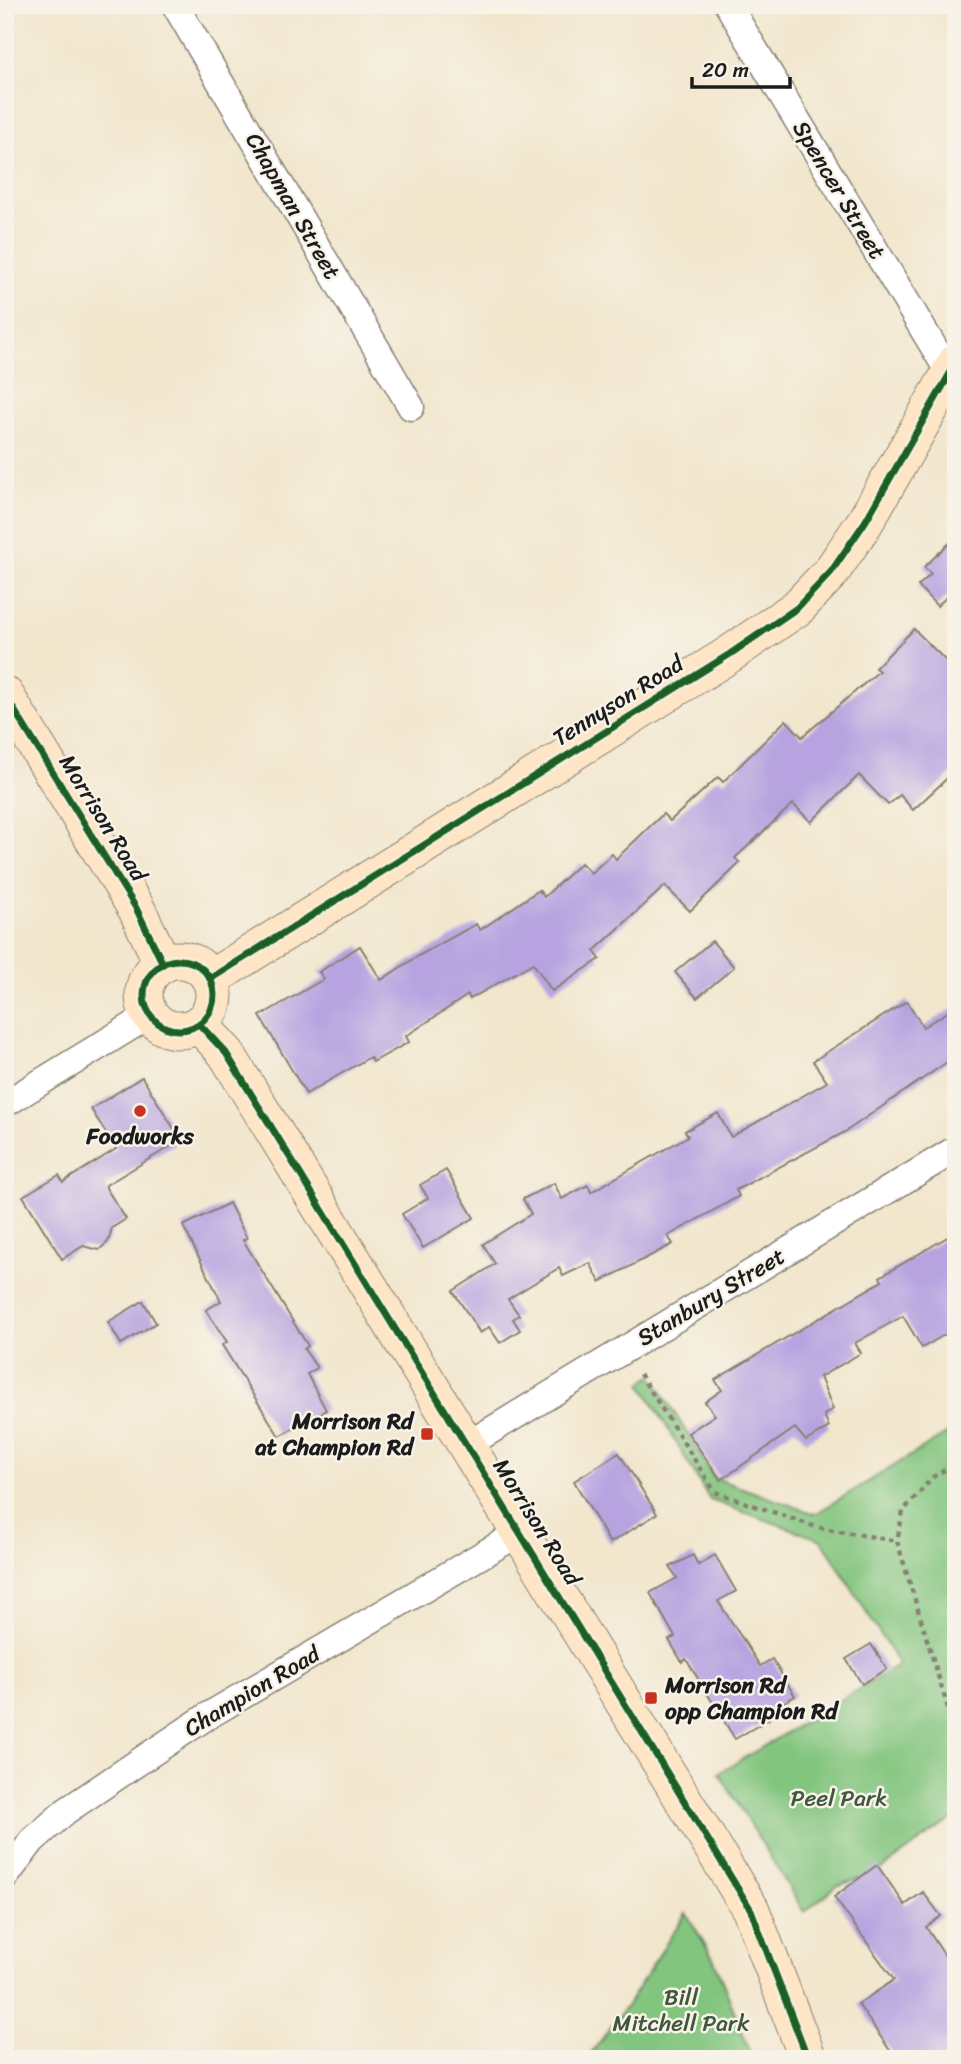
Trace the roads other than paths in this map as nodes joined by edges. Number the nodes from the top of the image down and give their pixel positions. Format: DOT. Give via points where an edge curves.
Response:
graph roads {
  1 [pos="175,5"];
  2 [pos="728,5"];
  3 [pos="953,369"];
  4 [pos="411,407"];
  5 [pos="5,695"];
  6 [pos="163,964"];
  7 [pos="210,979"];
  8 [pos="150,1015"];
  9 [pos="199,1024"];
  10 [pos="5,1104"];
  11 [pos="956,1149"];
  12 [pos="467,1445"];
  13 [pos="521,1532"];
  14 [pos="5,1878"];
  15 [pos="808,2059"];
  1 -- 4 [label="street, Chapman Street"];
  2 -- 3 [label="street, Spencer Street"];
  3 -- 7 [label="street, Tennyson Road" via="865,522 831,572 797,608"];
  5 -- 6 [label="street, Morrison Road" via="136,908"];
  6 -- 7 [label="street" via="184,960 204,970"];
  6 -- 8 [label="street" via="145,987"];
  7 -- 9 [label="street" via="212,1008"];
  8 -- 9 [label="street" via="167,1028 189,1029"];
  8 -- 10 [label="street"];
  9 -- 12 [label="street, Morrison Road" via="226,1053"];
  11 -- 12 [label="street, Stanbury Street"];
  12 -- 13 [label="street, Morrison Road"];
  13 -- 14 [label="street, Champion Road" via="151,1754 40,1833"];
  13 -- 15 [label="street, Morrison Road" via="751,1910"];
}
